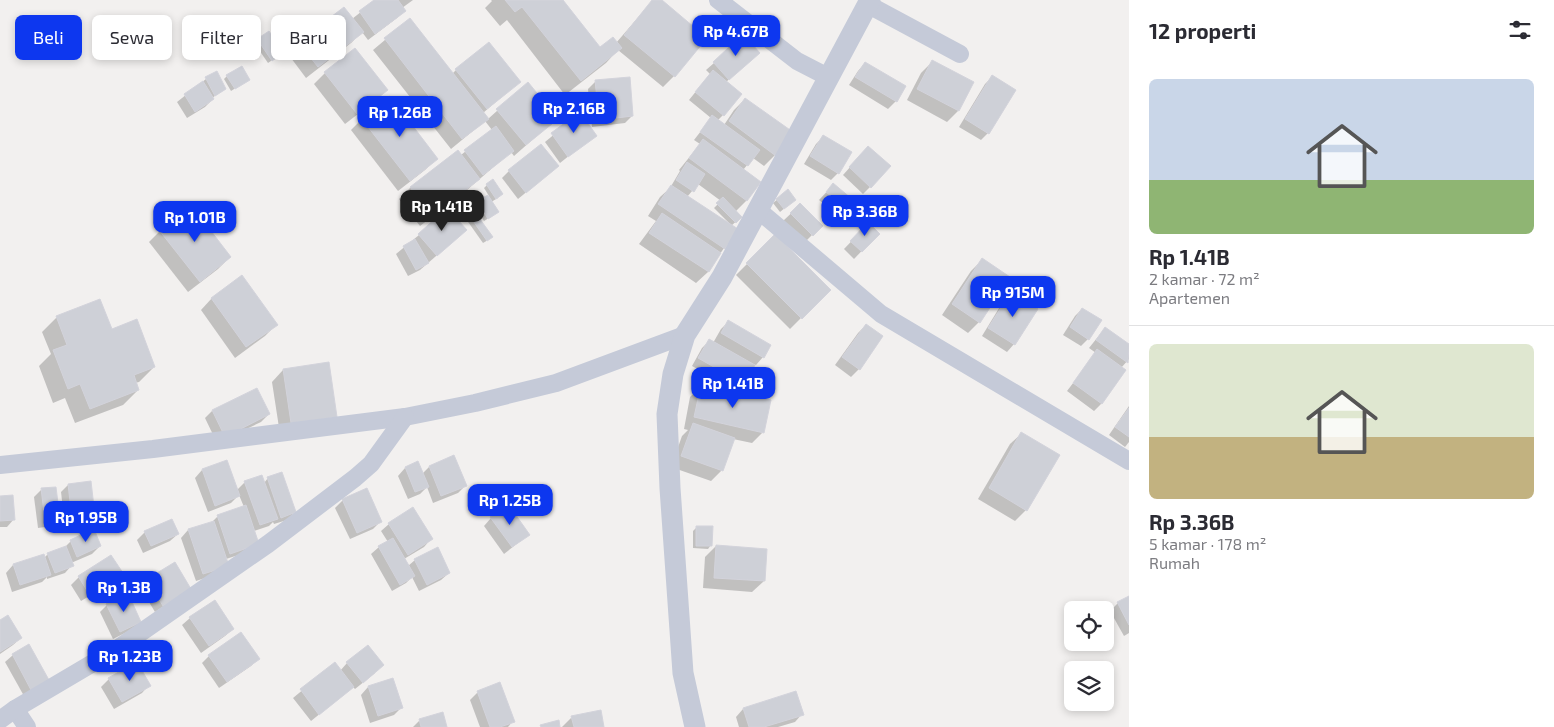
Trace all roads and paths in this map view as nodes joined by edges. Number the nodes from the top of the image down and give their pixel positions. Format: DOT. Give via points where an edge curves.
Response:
graph roads {
  1 [pos="718,0"];
  2 [pos="868,2"];
  3 [pos="960,54"];
  4 [pos="828,76"];
  5 [pos="758,209"];
  6 [pos="686,335"];
  7 [pos="405,417"];
  8 [pos="1129,461"];
  9 [pos="0,465"];
  10 [pos="15,709"];
  11 [pos="0,720"];
  12 [pos="27,727"];
  13 [pos="695,727"];
  1 -- 4 [label="street" via="797,61"];
  2 -- 3 [label="street"];
  2 -- 4 [label="street"];
  4 -- 5 [label="street"];
  5 -- 6 [label="street"];
  5 -- 8 [label="street" via="881,314"];
  6 -- 7 [label="street" via="556,382"];
  6 -- 13 [label="street" via="673,374 667,414 683,673"];
  7 -- 9 [label="street"];
  7 -- 10 [label="street" via="371,464 356,478 268,544 120,647"];
  10 -- 11 [label="street"];
  10 -- 12 [label="street"];
}
